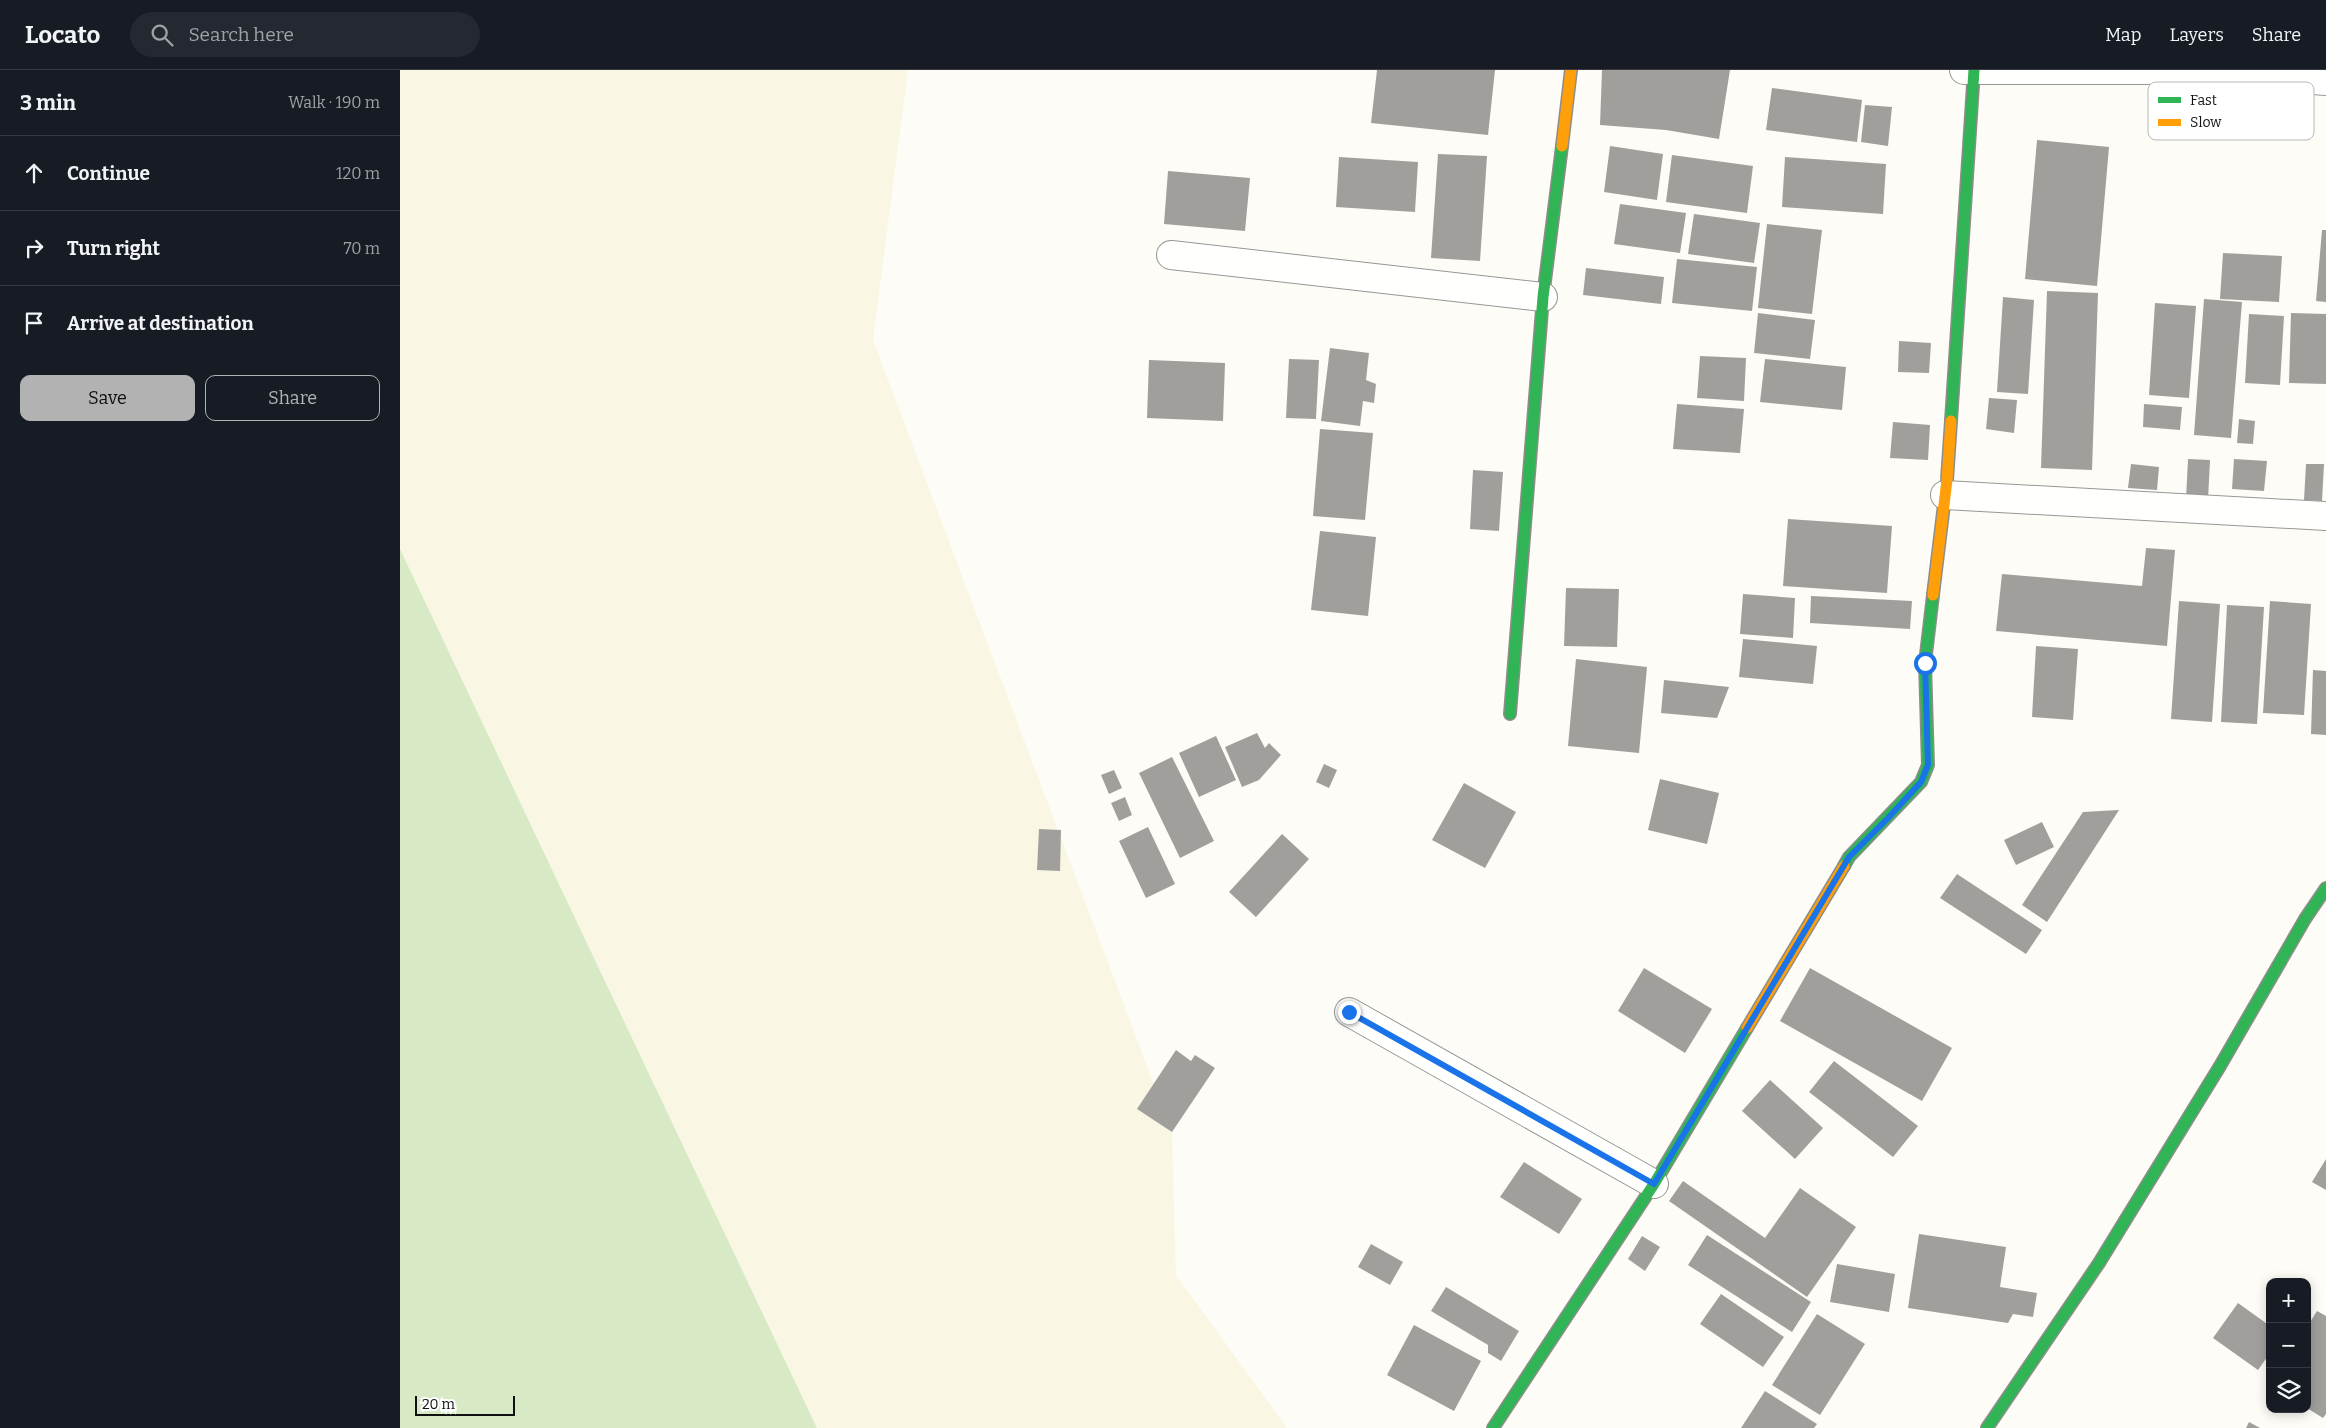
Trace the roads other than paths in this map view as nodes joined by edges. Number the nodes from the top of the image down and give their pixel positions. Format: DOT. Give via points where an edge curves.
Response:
graph roads {
  1 [pos="1571,70"];
  2 [pos="1964,70"];
  3 [pos="1974,70"];
  4 [pos="2326,81"];
  5 [pos="1171,255"];
  6 [pos="1543,298"];
  7 [pos="1946,495"];
  8 [pos="2326,516"];
  9 [pos="1510,714"];
  10 [pos="2326,888"];
  11 [pos="1349,1012"];
  12 [pos="1654,1184"];
  13 [pos="1492,1428"];
  14 [pos="1987,1428"];
  1 -- 6 [label="street"];
  2 -- 3 [label="street"];
  3 -- 4 [label="street" via="2179,70"];
  3 -- 7 [label="street"];
  5 -- 6 [label="street"];
  6 -- 9 [label="street"];
  7 -- 8 [label="street"];
  7 -- 12 [label="street" via="1925,663 1928,765 1921,782 1849,857"];
  10 -- 14 [label="street" via="2099,1263"];
  11 -- 12 [label="street"];
  12 -- 13 [label="street"];
}
